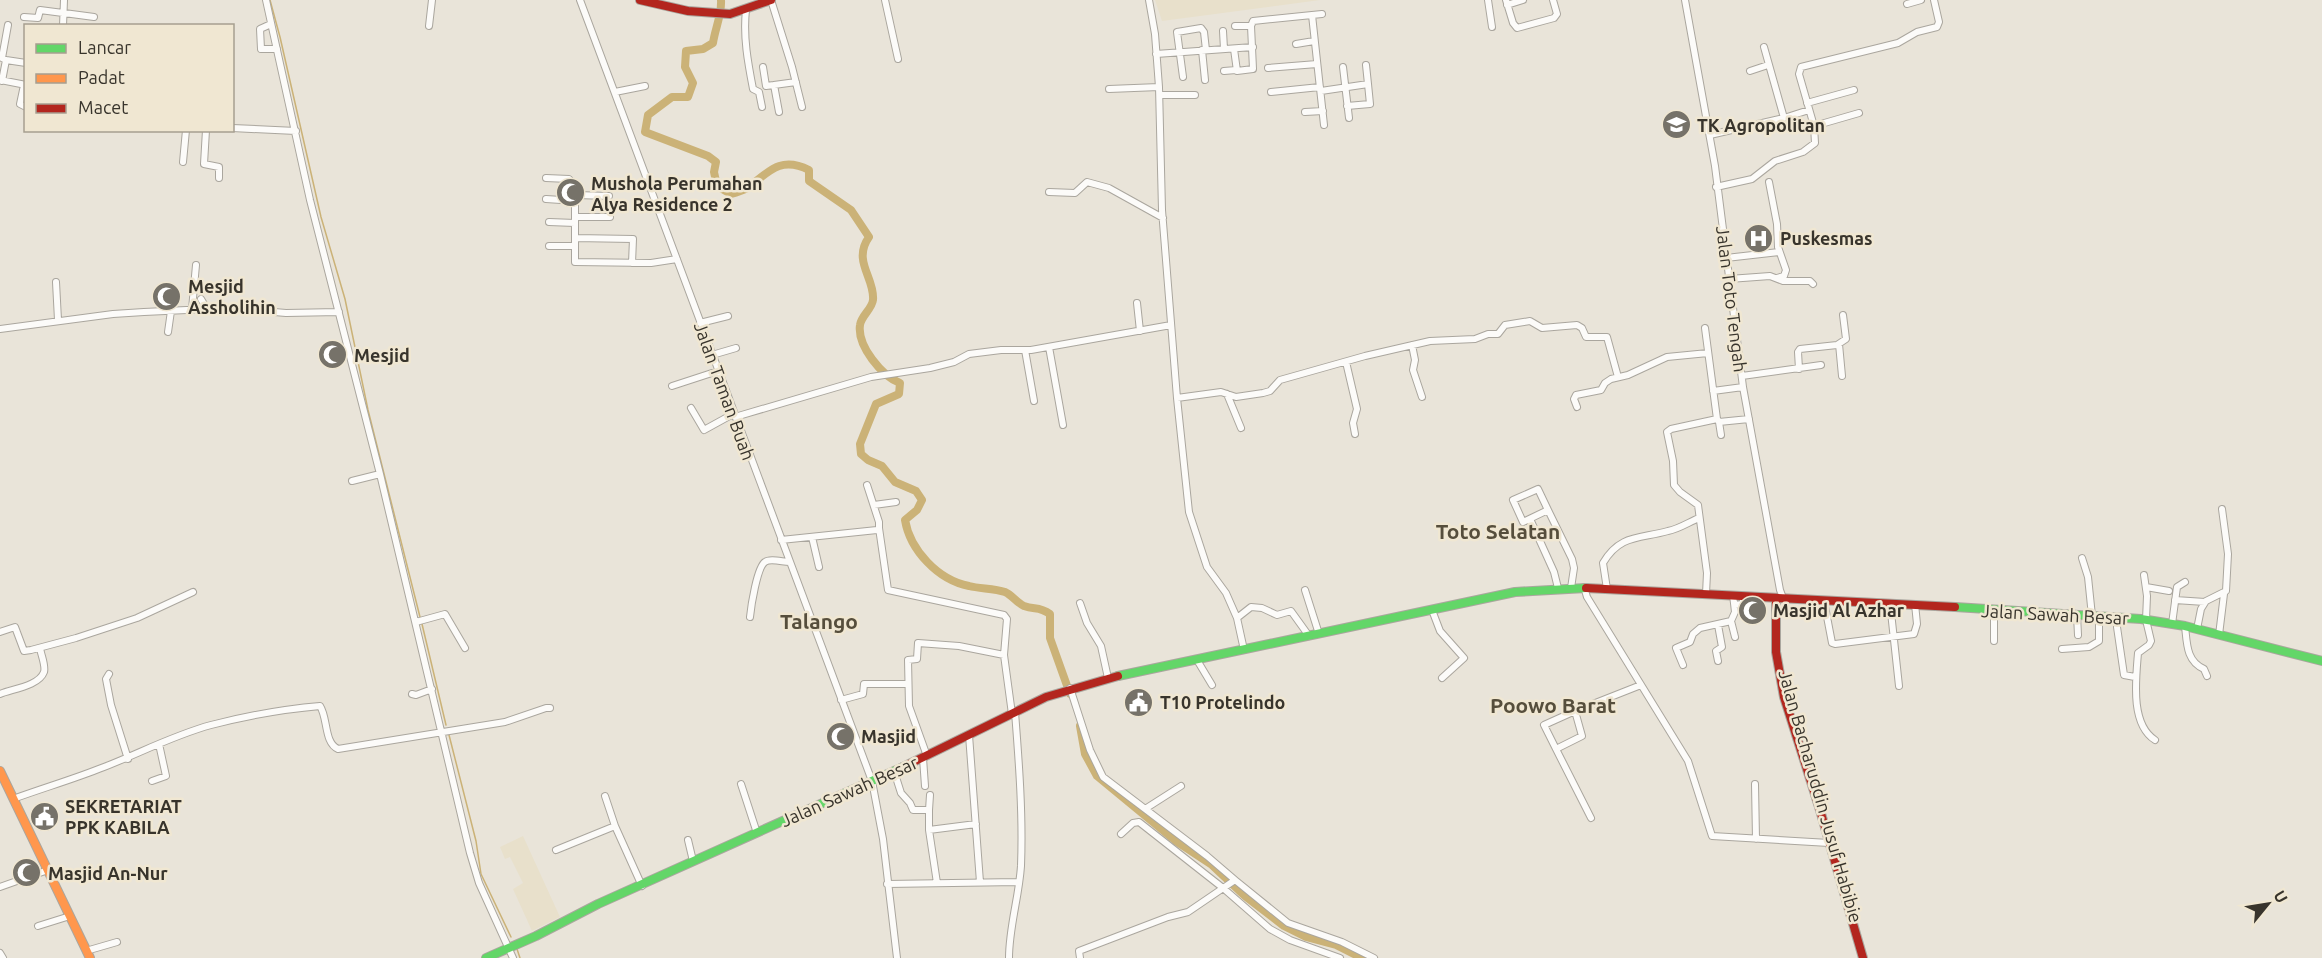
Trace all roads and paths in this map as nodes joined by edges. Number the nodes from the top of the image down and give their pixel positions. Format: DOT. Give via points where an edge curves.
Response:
graph roads {
  1 [pos="64,0"];
  2 [pos="266,0"];
  3 [pos="432,0"];
  4 [pos="580,0"];
  5 [pos="640,0"];
  6 [pos="771,0"];
  7 [pos="885,0"];
  8 [pos="1149,0"];
  9 [pos="1488,0"];
  10 [pos="1523,0"];
  11 [pos="1553,0"];
  12 [pos="1685,0"];
  13 [pos="1921,0"];
  14 [pos="1935,0"];
  15 [pos="1507,2"];
  16 [pos="1907,4"];
  17 [pos="746,10"];
  18 [pos="63,13"];
  19 [pos="1323,14"];
  20 [pos="1312,15"];
  21 [pos="24,17"];
  22 [pos="94,17"];
  23 [pos="63,24"];
  24 [pos="271,24"];
  25 [pos="8,26"];
  26 [pos="429,26"];
  27 [pos="1251,26"];
  28 [pos="1235,27"];
  29 [pos="1492,27"];
  30 [pos="1223,31"];
  31 [pos="1314,41"];
  32 [pos="1296,44"];
  33 [pos="1253,47"];
  34 [pos="1234,48"];
  35 [pos="1764,48"];
  36 [pos="277,49"];
  37 [pos="1224,49"];
  38 [pos="1204,50"];
  39 [pos="1180,52"];
  40 [pos="1156,54"];
  41 [pos="3,59"];
  42 [pos="898,59"];
  43 [pos="24,62"];
  44 [pos="1317,64"];
  45 [pos="1366,65"];
  46 [pos="1768,65"];
  47 [pos="763,67"];
  48 [pos="1343,67"];
  49 [pos="1268,68"];
  50 [pos="1236,70"];
  51 [pos="1224,71"];
  52 [pos="1750,71"];
  53 [pos="1183,77"];
  54 [pos="1,80"];
  55 [pos="1205,80"];
  56 [pos="796,82"];
  57 [pos="1368,84"];
  58 [pos="24,85"];
  59 [pos="774,85"];
  60 [pos="645,86"];
  61 [pos="1159,87"];
  62 [pos="1346,87"];
  63 [pos="24,89"];
  64 [pos="1109,89"];
  65 [pos="1321,89"];
  66 [pos="1854,90"];
  67 [pos="615,92"];
  68 [pos="1271,92"];
  69 [pos="1160,95"];
  70 [pos="1195,95"];
  71 [pos="24,106"];
  72 [pos="1347,106"];
  73 [pos="1808,106"];
  74 [pos="802,107"];
  75 [pos="762,108"];
  76 [pos="1323,111"];
  77 [pos="779,112"];
  78 [pos="1305,112"];
  79 [pos="1859,113"];
  80 [pos="1349,118"];
  81 [pos="1784,118"];
  82 [pos="1324,125"];
  83 [pos="1814,126"];
  84 [pos="234,128"];
  85 [pos="296,131"];
  86 [pos="186,132"];
  87 [pos="206,132"];
  88 [pos="1710,135"];
  89 [pos="183,162"];
  90 [pos="219,178"];
  91 [pos="546,178"];
  92 [pos="1769,182"];
  93 [pos="1716,187"];
  94 [pos="1049,192"];
  95 [pos="609,196"];
  96 [pos="576,198"];
  97 [pos="546,199"];
  98 [pos="610,218"];
  99 [pos="1163,218"];
  100 [pos="575,220"];
  101 [pos="549,222"];
  102 [pos="575,238"];
  103 [pos="549,246"];
  104 [pos="575,246"];
  105 [pos="1779,252"];
  106 [pos="1726,258"];
  107 [pos="677,259"];
  108 [pos="632,263"];
  109 [pos="196,265"];
  110 [pos="1777,278"];
  111 [pos="1729,279"];
  112 [pos="56,282"];
  113 [pos="1813,284"];
  114 [pos="201,299"];
  115 [pos="1137,303"];
  116 [pos="192,309"];
  117 [pos="207,309"];
  118 [pos="171,311"];
  119 [pos="339,312"];
  120 [pos="1843,315"];
  121 [pos="728,316"];
  122 [pos="58,320"];
  123 [pos="700,323"];
  124 [pos="1171,325"];
  125 [pos="1705,328"];
  126 [pos="0,329"];
  127 [pos="1140,331"];
  128 [pos="168,332"];
  129 [pos="1839,344"];
  130 [pos="1412,345"];
  131 [pos="1049,347"];
  132 [pos="736,348"];
  133 [pos="1025,350"];
  134 [pos="1708,353"];
  135 [pos="712,355"];
  136 [pos="1346,362"];
  137 [pos="1821,365"];
  138 [pos="1799,369"];
  139 [pos="718,371"];
  140 [pos="1742,376"];
  141 [pos="1842,376"];
  142 [pos="1618,377"];
  143 [pos="672,387"];
  144 [pos="1743,387"];
  145 [pos="1713,391"];
  146 [pos="1226,394"];
  147 [pos="1422,397"];
  148 [pos="1177,398"];
  149 [pos="1034,401"];
  150 [pos="1577,407"];
  151 [pos="691,408"];
  152 [pos="734,416"];
  153 [pos="1749,419"];
  154 [pos="1718,421"];
  155 [pos="1063,425"];
  156 [pos="1241,428"];
  157 [pos="1355,434"];
  158 [pos="1721,435"];
  159 [pos="380,474"];
  160 [pos="352,481"];
  161 [pos="867,485"];
  162 [pos="896,502"];
  163 [pos="874,505"];
  164 [pos="2222,509"];
  165 [pos="1548,510"];
  166 [pos="1699,518"];
  167 [pos="1530,519"];
  168 [pos="879,528"];
  169 [pos="812,537"];
  170 [pos="781,540"];
  171 [pos="2082,558"];
  172 [pos="789,562"];
  173 [pos="819,567"];
  174 [pos="2144,575"];
  175 [pos="2185,582"];
  176 [pos="1584,587"];
  177 [pos="1558,588"];
  178 [pos="1571,588"];
  179 [pos="2146,588"];
  180 [pos="1607,589"];
  181 [pos="1305,590"];
  182 [pos="2169,591"];
  183 [pos="193,592"];
  184 [pos="1706,594"];
  185 [pos="2224,594"];
  186 [pos="1733,595"];
  187 [pos="1780,595"];
  188 [pos="1744,596"];
  189 [pos="2175,600"];
  190 [pos="1824,601"];
  191 [pos="2205,602"];
  192 [pos="1080,603"];
  193 [pos="1890,603"];
  194 [pos="1735,604"];
  195 [pos="1915,604"];
  196 [pos="1994,609"];
  197 [pos="1432,610"];
  198 [pos="2077,615"];
  199 [pos="2096,616"];
  200 [pos="750,617"];
  201 [pos="1237,618"];
  202 [pos="2146,620"];
  203 [pos="1731,621"];
  204 [pos="416,622"];
  205 [pos="2172,624"];
  206 [pos="1718,625"];
  207 [pos="2185,626"];
  208 [pos="2117,627"];
  209 [pos="2197,629"];
  210 [pos="0,632"];
  211 [pos="1319,634"];
  212 [pos="2219,634"];
  213 [pos="1892,635"];
  214 [pos="2078,635"];
  215 [pos="1309,636"];
  216 [pos="1735,638"];
  217 [pos="1994,641"];
  218 [pos="40,648"];
  219 [pos="465,648"];
  220 [pos="2062,649"];
  221 [pos="1244,650"];
  222 [pos="1004,655"];
  223 [pos="1197,660"];
  224 [pos="1718,661"];
  225 [pos="2322,661"];
  226 [pos="1683,665"];
  227 [pos="1781,671"];
  228 [pos="109,674"];
  229 [pos="2207,676"];
  230 [pos="2135,677"];
  231 [pos="1108,678"];
  232 [pos="1442,678"];
  233 [pos="908,684"];
  234 [pos="1212,685"];
  235 [pos="1641,685"];
  236 [pos="1899,686"];
  237 [pos="1070,688"];
  238 [pos="432,689"];
  239 [pos="0,694"];
  240 [pos="412,694"];
  241 [pos="841,700"];
  242 [pos="550,708"];
  243 [pos="1575,711"];
  244 [pos="1014,713"];
  245 [pos="441,731"];
  246 [pos="969,735"];
  247 [pos="2155,740"];
  248 [pos="159,744"];
  249 [pos="1556,749"];
  250 [pos="925,757"];
  251 [pos="128,759"];
  252 [pos="0,771"];
  253 [pos="894,771"];
  254 [pos="152,781"];
  255 [pos="872,781"];
  256 [pos="741,784"];
  257 [pos="1755,784"];
  258 [pos="925,786"];
  259 [pos="1182,786"];
  260 [pos="930,795"];
  261 [pos="606,796"];
  262 [pos="13,799"];
  263 [pos="1145,809"];
  264 [pos="929,810"];
  265 [pos="1591,818"];
  266 [pos="976,824"];
  267 [pos="615,826"];
  268 [pos="930,830"];
  269 [pos="757,833"];
  270 [pos="1121,834"];
  271 [pos="1756,839"];
  272 [pos="688,840"];
  273 [pos="1829,843"];
  274 [pos="556,850"];
  275 [pos="693,861"];
  276 [pos="48,870"];
  277 [pos="980,882"];
  278 [pos="1019,882"];
  279 [pos="937,883"];
  280 [pos="887,884"];
  281 [pos="1229,884"];
  282 [pos="642,886"];
  283 [pos="0,887"];
  284 [pos="70,916"];
  285 [pos="38,926"];
  286 [pos="117,942"];
  287 [pos="508,948"];
  288 [pos="0,953"];
  289 [pos="88,954"];
  290 [pos="3,958"];
  291 [pos="486,958"];
  292 [pos="513,958"];
  293 [pos="897,958"];
  294 [pos="1009,958"];
  295 [pos="1080,958"];
  296 [pos="1340,958"];
  297 [pos="1374,958"];
  298 [pos="1863,958"];
  299 [pos="1868,958"];
  1 -- 18 [label="street"];
  2 -- 24 [label="street"];
  3 -- 26 [label="street"];
  4 -- 67 [label="street, Jalan Taman Buah"];
  5 -- 17 [label="main road" via="712,14"];
  6 -- 17 [label="main road"];
  6 -- 56 [label="street"];
  7 -- 42 [label="street"];
  8 -- 40 [label="street"];
  9 -- 29 [label="street"];
  10 -- 15 [label="street"];
  11 -- 15 [label="street" via="1557,14 1554,18 1517,28"];
  12 -- 88 [label="street, Jalan Toto Tengah"];
  13 -- 16 [label="street"];
  14 -- 73 [label="street" via="1937,27 1898,43 1801,67 1799,74"];
  17 -- 75 [label="street" via="744,36 751,79"];
  18 -- 21 [label="street" via="40,10 38,18"];
  18 -- 22 [label="street"];
  18 -- 23 [label="street"];
  19 -- 20 [label="street"];
  20 -- 27 [label="street" via="1252,21"];
  20 -- 31 [label="street"];
  24 -- 36 [label="street"];
  24 -- 36 [label="street" via="260,29 260,45 261,49"];
  25 -- 41 [label="street"];
  27 -- 28 [label="street"];
  27 -- 33 [label="street"];
  30 -- 37 [label="street"];
  31 -- 32 [label="street"];
  31 -- 44 [label="street"];
  33 -- 34 [label="street"];
  33 -- 50 [label="street" via="1254,68"];
  34 -- 37 [label="street"];
  34 -- 50 [label="street"];
  35 -- 46 [label="street"];
  36 -- 85 [label="street"];
  37 -- 38 [label="street"];
  38 -- 39 [label="street"];
  38 -- 39 [label="street" via="1204,32 1200,28 1177,32"];
  38 -- 55 [label="street"];
  39 -- 40 [label="street"];
  39 -- 53 [label="street"];
  40 -- 61 [label="street"];
  41 -- 43 [label="street"];
  41 -- 54 [label="street"];
  44 -- 49 [label="street"];
  44 -- 65 [label="street"];
  45 -- 57 [label="street"];
  46 -- 52 [label="street"];
  46 -- 81 [label="street"];
  47 -- 59 [label="street" via="766,86"];
  48 -- 62 [label="street"];
  50 -- 51 [label="street"];
  54 -- 58 [label="street"];
  56 -- 59 [label="street"];
  56 -- 74 [label="street"];
  57 -- 62 [label="street"];
  57 -- 72 [label="street" via="1370,104"];
  59 -- 77 [label="street"];
  60 -- 67 [label="street"];
  61 -- 64 [label="street"];
  61 -- 69 [label="street"];
  62 -- 65 [label="street"];
  62 -- 72 [label="street"];
  63 -- 71 [label="street" via="20,104"];
  65 -- 68 [label="street"];
  65 -- 76 [label="street"];
  66 -- 73 [label="street"];
  67 -- 107 [label="street, Jalan Taman Buah"];
  69 -- 70 [label="street"];
  69 -- 99 [label="street"];
  72 -- 80 [label="street"];
  73 -- 81 [label="street"];
  73 -- 83 [label="street"];
  76 -- 78 [label="street"];
  76 -- 82 [label="street"];
  79 -- 83 [label="street"];
  81 -- 88 [label="street"];
  83 -- 93 [label="street" via="1816,141 1803,152 1774,161 1748,180"];
  84 -- 85 [label="street"];
  85 -- 119 [label="street"];
  86 -- 89 [label="street"];
  87 -- 90 [label="street" via="204,164 219,167"];
  88 -- 93 [label="street, Jalan Toto Tengah"];
  91 -- 96 [label="street" via="569,180 575,186"];
  92 -- 105 [label="street"];
  93 -- 106 [label="street, Jalan Toto Tengah"];
  94 -- 99 [label="street" via="1075,193 1088,182 1102,185"];
  95 -- 96 [label="street"];
  96 -- 97 [label="street"];
  96 -- 100 [label="street"];
  98 -- 100 [label="street"];
  99 -- 124 [label="street"];
  100 -- 101 [label="street"];
  100 -- 102 [label="street"];
  102 -- 104 [label="street"];
  102 -- 108 [label="street" via="633,239"];
  103 -- 104 [label="street"];
  104 -- 108 [label="street" via="575,262"];
  105 -- 106 [label="street"];
  105 -- 110 [label="street" via="1786,270 1784,276"];
  106 -- 111 [label="street, Jalan Toto Tengah"];
  107 -- 108 [label="street"];
  107 -- 123 [label="street, Jalan Taman Buah"];
  109 -- 116 [label="street"];
  110 -- 111 [label="street"];
  110 -- 113 [label="street" via="1810,280"];
  111 -- 140 [label="street, Jalan Toto Tengah"];
  112 -- 122 [label="street"];
  114 -- 117 [label="street"];
  115 -- 127 [label="street"];
  116 -- 117 [label="street"];
  116 -- 118 [label="street"];
  117 -- 119 [label="street"];
  118 -- 122 [label="street"];
  118 -- 128 [label="street"];
  119 -- 159 [label="street"];
  120 -- 129 [label="street" via="1846,339"];
  121 -- 123 [label="street"];
  122 -- 126 [label="street"];
  123 -- 135 [label="street, Jalan Taman Buah"];
  124 -- 127 [label="street"];
  124 -- 148 [label="street"];
  125 -- 134 [label="street"];
  127 -- 131 [label="street"];
  129 -- 138 [label="street" via="1800,349"];
  129 -- 141 [label="street"];
  130 -- 136 [label="street"];
  130 -- 142 [label="street" via="1475,339 1500,333 1503,326 1518,322 1530,321 1542,328 1577,325 1586,337 1608,338"];
  130 -- 147 [label="street" via="1413,370"];
  131 -- 133 [label="street"];
  131 -- 155 [label="street"];
  132 -- 135 [label="street"];
  133 -- 149 [label="street"];
  133 -- 152 [label="street" via="974,353 930,368 871,376"];
  134 -- 142 [label="street" via="1667,357"];
  134 -- 145 [label="street"];
  135 -- 139 [label="street, Jalan Taman Buah"];
  136 -- 146 [label="street" via="1280,380 1268,392 1236,398"];
  136 -- 157 [label="street" via="1357,409"];
  137 -- 138 [label="street"];
  138 -- 140 [label="street"];
  139 -- 143 [label="street"];
  139 -- 152 [label="street, Jalan Taman Buah"];
  140 -- 144 [label="street, Jalan Toto Tengah"];
  142 -- 150 [label="street" via="1605,383 1601,390 1576,395"];
  144 -- 145 [label="street"];
  144 -- 153 [label="street, Jalan Toto Tengah"];
  145 -- 154 [label="street"];
  146 -- 148 [label="street"];
  146 -- 156 [label="street"];
  148 -- 201 [label="street" via="1191,523 1207,567 1226,593"];
  151 -- 152 [label="street" via="704,430"];
  152 -- 170 [label="street, Jalan Taman Buah"];
  153 -- 154 [label="street"];
  153 -- 187 [label="street, Jalan Toto Tengah"];
  154 -- 158 [label="street"];
  154 -- 166 [label="street" via="1668,430 1674,485 1697,503"];
  159 -- 160 [label="street"];
  159 -- 204 [label="street"];
  161 -- 163 [label="street"];
  162 -- 163 [label="street"];
  163 -- 168 [label="street"];
  164 -- 185 [label="street" via="2228,554"];
  165 -- 167 [label="street"];
  165 -- 167 [label="street" via="1538,489 1514,499 1522,521"];
  165 -- 178 [label="street" via="1572,559"];
  166 -- 180 [label="street" via="1675,529 1616,545 1603,563"];
  166 -- 184 [label="street"];
  167 -- 177 [label="street"];
  168 -- 169 [label="street"];
  168 -- 222 [label="street" via="887,589 1004,615"];
  169 -- 170 [label="street"];
  169 -- 173 [label="street"];
  170 -- 172 [label="street, Jalan Taman Buah"];
  171 -- 199 [label="street"];
  172 -- 200 [label="street" via="764,563 752,593"];
  172 -- 241 [label="street, Jalan Taman Buah"];
  174 -- 179 [label="street"];
  175 -- 189 [label="street" via="2178,585"];
  176 -- 178 [label="main road, Jalan Sawah Besar"];
  176 -- 180 [label="main road, Jalan Sawah Besar"];
  176 -- 235 [label="street"];
  177 -- 178 [label="main road, Jalan Sawah Besar"];
  177 -- 197 [label="main road, Jalan Sawah Besar" via="1515,592"];
  179 -- 182 [label="street"];
  179 -- 202 [label="street"];
  180 -- 184 [label="main road, Jalan Sawah Besar"];
  181 -- 211 [label="street"];
  183 -- 218 [label="street" via="137,618"];
  184 -- 186 [label="main road, Jalan Sawah Besar"];
  185 -- 191 [label="street"];
  185 -- 212 [label="street"];
  186 -- 188 [label="main road, Jalan Sawah Besar"];
  186 -- 194 [label="street"];
  187 -- 188 [label="main road, Jalan Sawah Besar"];
  187 -- 190 [label="main road, Jalan Sawah Besar"];
  187 -- 227 [label="main road, Jalan Bacharuddin Jusuf Habibie"];
  188 -- 194 [label="street" via="1743,603"];
  189 -- 191 [label="street"];
  189 -- 205 [label="street"];
  190 -- 193 [label="main road, Jalan Sawah Besar"];
  190 -- 213 [label="street" via="1833,644"];
  191 -- 209 [label="street"];
  192 -- 231 [label="street" via="1101,646"];
  193 -- 195 [label="main road, Jalan Sawah Besar"];
  193 -- 213 [label="street"];
  194 -- 203 [label="street"];
  195 -- 196 [label="main road, Jalan Sawah Besar"];
  195 -- 213 [label="street" via="1915,632"];
  196 -- 198 [label="main road, Jalan Sawah Besar"];
  196 -- 217 [label="street"];
  197 -- 211 [label="main road, Jalan Sawah Besar"];
  197 -- 232 [label="street" via="1440,631 1464,658"];
  198 -- 199 [label="main road, Jalan Sawah Besar"];
  198 -- 214 [label="street"];
  199 -- 202 [label="main road, Jalan Sawah Besar"];
  199 -- 220 [label="street" via="2099,641 2089,647"];
  201 -- 215 [label="street" via="1251,607 1277,615 1291,611"];
  201 -- 221 [label="street"];
  202 -- 205 [label="main road, Jalan Sawah Besar"];
  202 -- 230 [label="street" via="2150,644 2138,653"];
  203 -- 206 [label="street"];
  203 -- 216 [label="street"];
  204 -- 219 [label="street" via="445,614"];
  204 -- 238 [label="street"];
  205 -- 207 [label="main road, Jalan Sawah Besar"];
  206 -- 224 [label="street" via="1722,647 1716,651"];
  206 -- 226 [label="street" via="1698,629 1690,642 1677,648"];
  207 -- 209 [label="main road, Jalan Sawah Besar"];
  207 -- 229 [label="street" via="2189,655"];
  208 -- 230 [label="street" via="2124,675"];
  209 -- 212 [label="main road, Jalan Sawah Besar"];
  210 -- 218 [label="street" via="15,627 24,651"];
  211 -- 215 [label="main road, Jalan Sawah Besar"];
  212 -- 225 [label="main road, Jalan Sawah Besar"];
  213 -- 236 [label="street"];
  215 -- 221 [label="main road, Jalan Sawah Besar"];
  218 -- 239 [label="street" via="43,675 36,682"];
  221 -- 223 [label="main road, Jalan Sawah Besar"];
  222 -- 233 [label="street" via="919,643 918,658 908,660"];
  222 -- 244 [label="street"];
  223 -- 231 [label="main road, Jalan Sawah Besar"];
  223 -- 234 [label="street"];
  227 -- 273 [label="main road" via="1786,706"];
  227 -- 299 [label="main road, Jalan Bacharuddin Jusuf Habibie"];
  228 -- 251 [label="street" via="106,679 111,705"];
  230 -- 247 [label="street" via="2143,728"];
  231 -- 237 [label="main road, Jalan Sawah Besar"];
  233 -- 241 [label="street" via="864,684 863,694"];
  233 -- 250 [label="street" via="911,712"];
  235 -- 243 [label="street"];
  235 -- 271 [label="street" via="1688,762 1712,837"];
  237 -- 244 [label="main road, Jalan Sawah Besar"];
  237 -- 263 [label="street" via="1099,771"];
  238 -- 240 [label="street"];
  238 -- 245 [label="street"];
  241 -- 255 [label="street, Jalan Taman Buah"];
  242 -- 245 [label="street" via="505,722"];
  243 -- 249 [label="street" via="1582,736"];
  243 -- 249 [label="street" via="1544,725"];
  244 -- 246 [label="main road, Jalan Sawah Besar"];
  244 -- 278 [label="street"];
  245 -- 248 [label="street" via="338,749 331,743 323,709 318,706 212,725"];
  245 -- 287 [label="street" via="476,872"];
  246 -- 250 [label="main road, Jalan Sawah Besar"];
  246 -- 266 [label="street"];
  248 -- 251 [label="street"];
  248 -- 254 [label="street" via="166,776"];
  249 -- 265 [label="street"];
  250 -- 253 [label="main road, Jalan Sawah Besar"];
  250 -- 258 [label="street"];
  251 -- 262 [label="street"];
  252 -- 262 [label="main road"];
  253 -- 255 [label="main road, Jalan Sawah Besar"];
  253 -- 264 [label="street" via="901,793 913,810"];
  255 -- 269 [label="main road, Jalan Sawah Besar"];
  255 -- 280 [label="street, Jalan Taman Buah"];
  256 -- 269 [label="street"];
  257 -- 271 [label="street"];
  259 -- 263 [label="street"];
  260 -- 264 [label="street"];
  261 -- 267 [label="street"];
  262 -- 276 [label="main road"];
  263 -- 281 [label="street"];
  264 -- 268 [label="street"];
  266 -- 268 [label="street"];
  266 -- 277 [label="street"];
  267 -- 274 [label="street"];
  267 -- 282 [label="street"];
  268 -- 279 [label="street"];
  269 -- 275 [label="main road, Jalan Sawah Besar"];
  270 -- 281 [label="street" via="1139,822"];
  271 -- 273 [label="street"];
  272 -- 275 [label="street"];
  273 -- 298 [label="main road"];
  275 -- 282 [label="main road, Jalan Sawah Besar"];
  276 -- 283 [label="street"];
  276 -- 284 [label="main road"];
  277 -- 278 [label="street"];
  277 -- 279 [label="street"];
  278 -- 294 [label="street"];
  279 -- 280 [label="street"];
  280 -- 293 [label="street, Jalan Taman Buah"];
  281 -- 295 [label="street" via="1181,915 1079,951"];
  281 -- 296 [label="street" via="1261,921 1281,936"];
  281 -- 297 [label="street" via="1288,923"];
  282 -- 287 [label="main road, Jalan Sawah Besar"];
  284 -- 285 [label="street"];
  284 -- 289 [label="main road"];
  286 -- 289 [label="street"];
  287 -- 291 [label="main road, Jalan Sawah Besar"];
  287 -- 292 [label="street"];
  288 -- 290 [label="street"];
}
